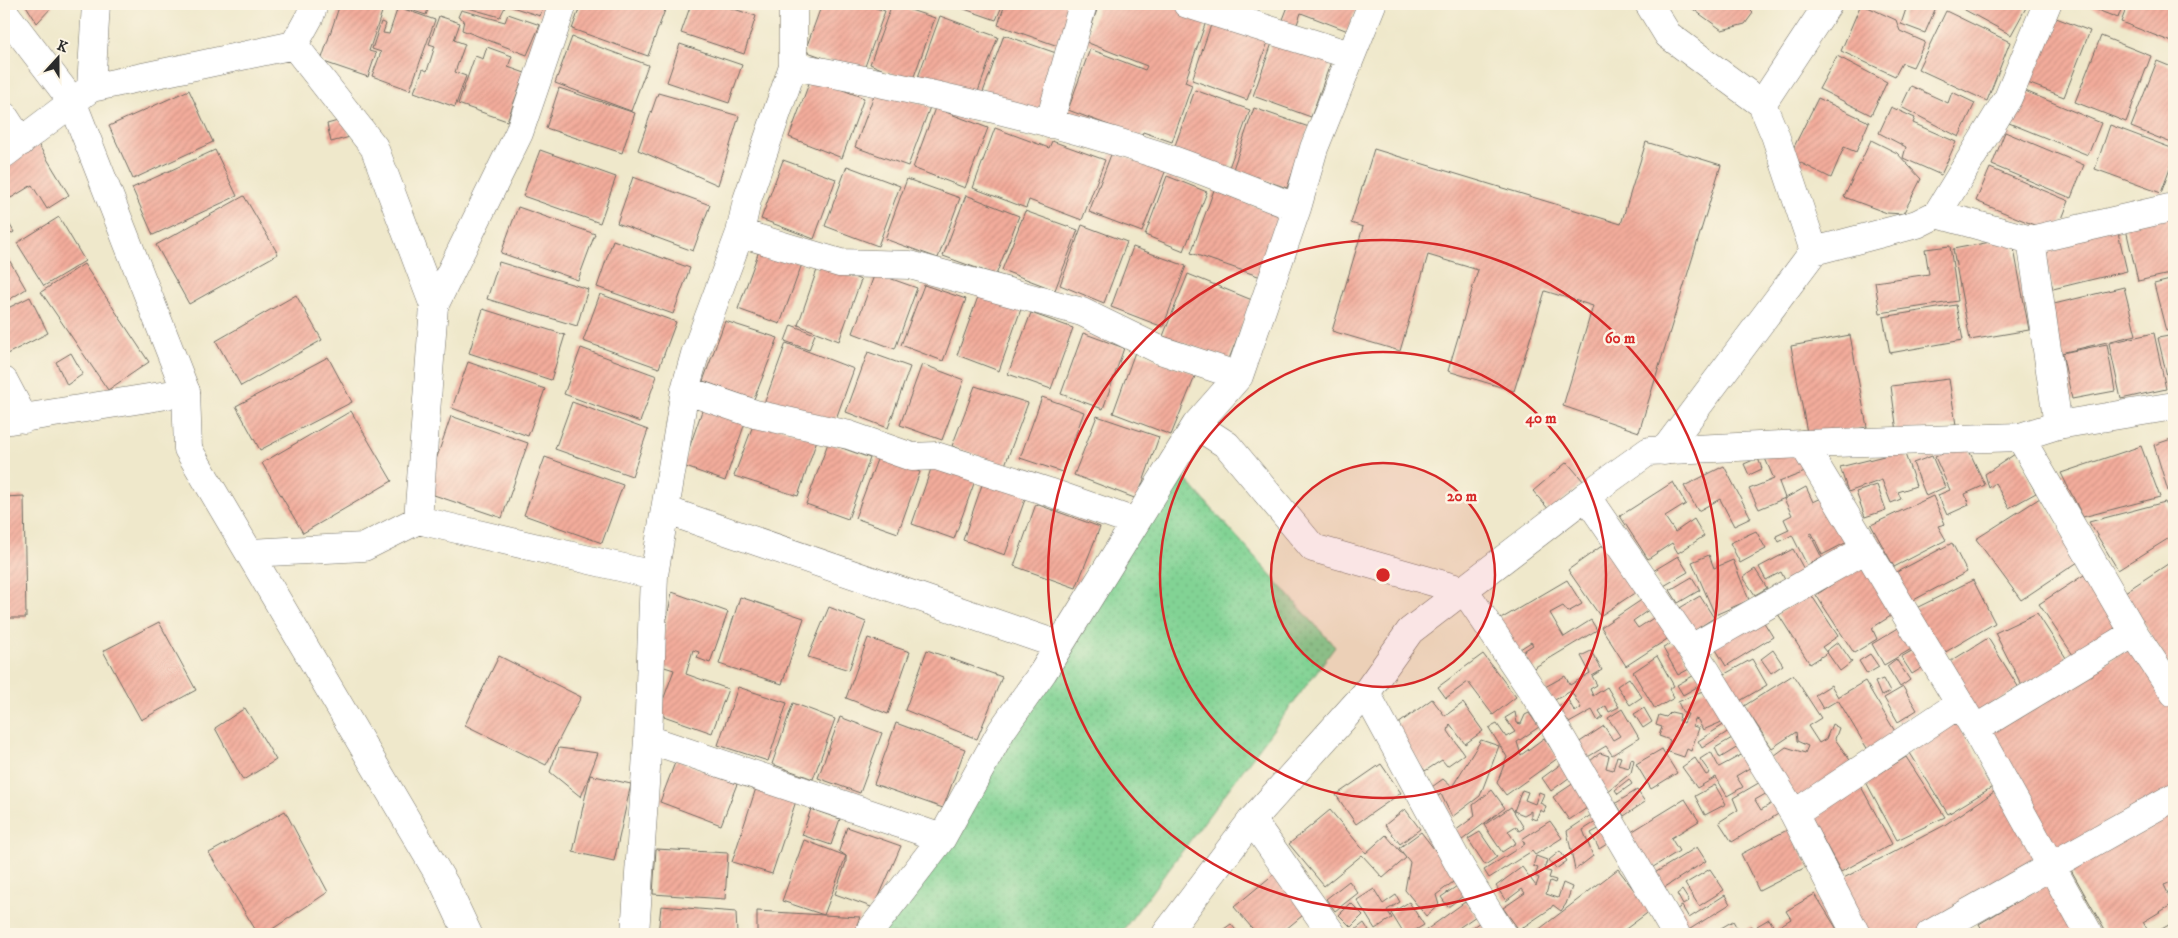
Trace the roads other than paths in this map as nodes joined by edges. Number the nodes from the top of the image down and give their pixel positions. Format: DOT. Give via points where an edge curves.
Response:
graph roads {
  1 [pos="96,4"];
  2 [pos="563,4"];
  3 [pos="795,4"];
  4 [pos="1083,4"];
  5 [pos="1188,4"];
  6 [pos="1372,4"];
  7 [pos="1649,4"];
  8 [pos="1828,4"];
  9 [pos="2047,4"];
  10 [pos="307,8"];
  11 [pos="4,12"];
  12 [pos="294,45"];
  13 [pos="1350,55"];
  14 [pos="793,66"];
  15 [pos="81,95"];
  16 [pos="1762,104"];
  17 [pos="4,116"];
  18 [pos="1049,124"];
  19 [pos="12,148"];
  20 [pos="2174,207"];
  21 [pos="1297,208"];
  22 [pos="1937,214"];
  23 [pos="740,234"];
  24 [pos="2031,240"];
  25 [pos="1814,251"];
  26 [pos="434,306"];
  27 [pos="1239,376"];
  28 [pos="4,381"];
  29 [pos="684,390"];
  30 [pos="186,392"];
  31 [pos="2174,406"];
  32 [pos="14,420"];
  33 [pos="1196,425"];
  34 [pos="2058,425"];
  35 [pos="2020,437"];
  36 [pos="1803,444"];
  37 [pos="1664,451"];
  38 [pos="1586,496"];
  39 [pos="665,510"];
  40 [pos="418,520"];
  41 [pos="1135,522"];
  42 [pos="1866,549"];
  43 [pos="250,553"];
  44 [pos="654,575"];
  45 [pos="1465,591"];
  46 [pos="2134,633"];
  47 [pos="1059,645"];
  48 [pos="1692,648"];
  49 [pos="1366,693"];
  50 [pos="2174,693"];
  51 [pos="1959,704"];
  52 [pos="1975,729"];
  53 [pos="648,739"];
  54 [pos="2174,796"];
  55 [pos="1794,814"];
  56 [pos="1252,820"];
  57 [pos="942,838"];
  58 [pos="2051,866"];
  59 [pos="468,934"];
  60 [pos="635,934"];
  61 [pos="868,934"];
  62 [pos="1166,934"];
  63 [pos="1332,934"];
  64 [pos="1502,934"];
  65 [pos="1676,934"];
  66 [pos="1856,934"];
  67 [pos="1930,934"];
  68 [pos="2089,934"];
  1 -- 15 [label="street"];
  2 -- 26 [label="street" via="519,133"];
  3 -- 14 [label="street"];
  4 -- 18 [label="street"];
  5 -- 13 [label="street"];
  6 -- 13 [label="street"];
  7 -- 16 [label="street" via="1668,35"];
  8 -- 16 [label="street"];
  9 -- 22 [label="street" via="2008,98"];
  10 -- 12 [label="street"];
  11 -- 15 [label="street"];
  12 -- 15 [label="street"];
  12 -- 26 [label="street" via="374,147"];
  13 -- 21 [label="street" via="1314,148"];
  14 -- 18 [label="street" via="889,84"];
  14 -- 23 [label="street" via="748,200"];
  15 -- 19 [label="street"];
  15 -- 30 [label="street"];
  16 -- 25 [label="street"];
  17 -- 19 [label="street"];
  18 -- 21 [label="street" via="1158,155"];
  20 -- 24 [label="street"];
  21 -- 27 [label="street"];
  22 -- 24 [label="street"];
  22 -- 25 [label="street" via="1917,224"];
  23 -- 27 [label="street" via="840,263 910,265 1082,312 1160,350"];
  23 -- 29 [label="street"];
  24 -- 34 [label="street"];
  25 -- 37 [label="street"];
  26 -- 40 [label="street"];
  27 -- 33 [label="street"];
  28 -- 32 [label="street"];
  29 -- 39 [label="street"];
  29 -- 41 [label="street" via="755,414 849,435 912,457 936,456"];
  30 -- 32 [label="street"];
  30 -- 43 [label="street" via="188,449"];
  31 -- 34 [label="street"];
  33 -- 41 [label="street"];
  33 -- 45 [label="street" via="1227,445 1313,548"];
  34 -- 35 [label="street"];
  35 -- 36 [label="street"];
  35 -- 46 [label="street"];
  36 -- 37 [label="street"];
  36 -- 42 [label="street"];
  37 -- 38 [label="street" via="1649,451"];
  38 -- 45 [label="street"];
  38 -- 48 [label="street"];
  39 -- 44 [label="street"];
  39 -- 47 [label="street"];
  40 -- 43 [label="street" via="364,547"];
  40 -- 44 [label="street"];
  41 -- 47 [label="street"];
  42 -- 48 [label="street"];
  42 -- 51 [label="street"];
  43 -- 59 [label="street" via="445,885"];
  44 -- 53 [label="street"];
  45 -- 49 [label="street" via="1410,631"];
  45 -- 65 [label="street" via="1545,710"];
  46 -- 50 [label="street"];
  46 -- 52 [label="street"];
  47 -- 57 [label="street" via="1002,730"];
  48 -- 55 [label="street"];
  49 -- 56 [label="street"];
  49 -- 64 [label="street" via="1460,868"];
  51 -- 52 [label="street"];
  51 -- 55 [label="street"];
  52 -- 58 [label="street"];
  53 -- 57 [label="street"];
  53 -- 60 [label="street"];
  54 -- 58 [label="street"];
  55 -- 66 [label="street"];
  56 -- 62 [label="street"];
  56 -- 63 [label="street"];
  57 -- 61 [label="street"];
  58 -- 67 [label="street"];
  58 -- 68 [label="street"];
}
